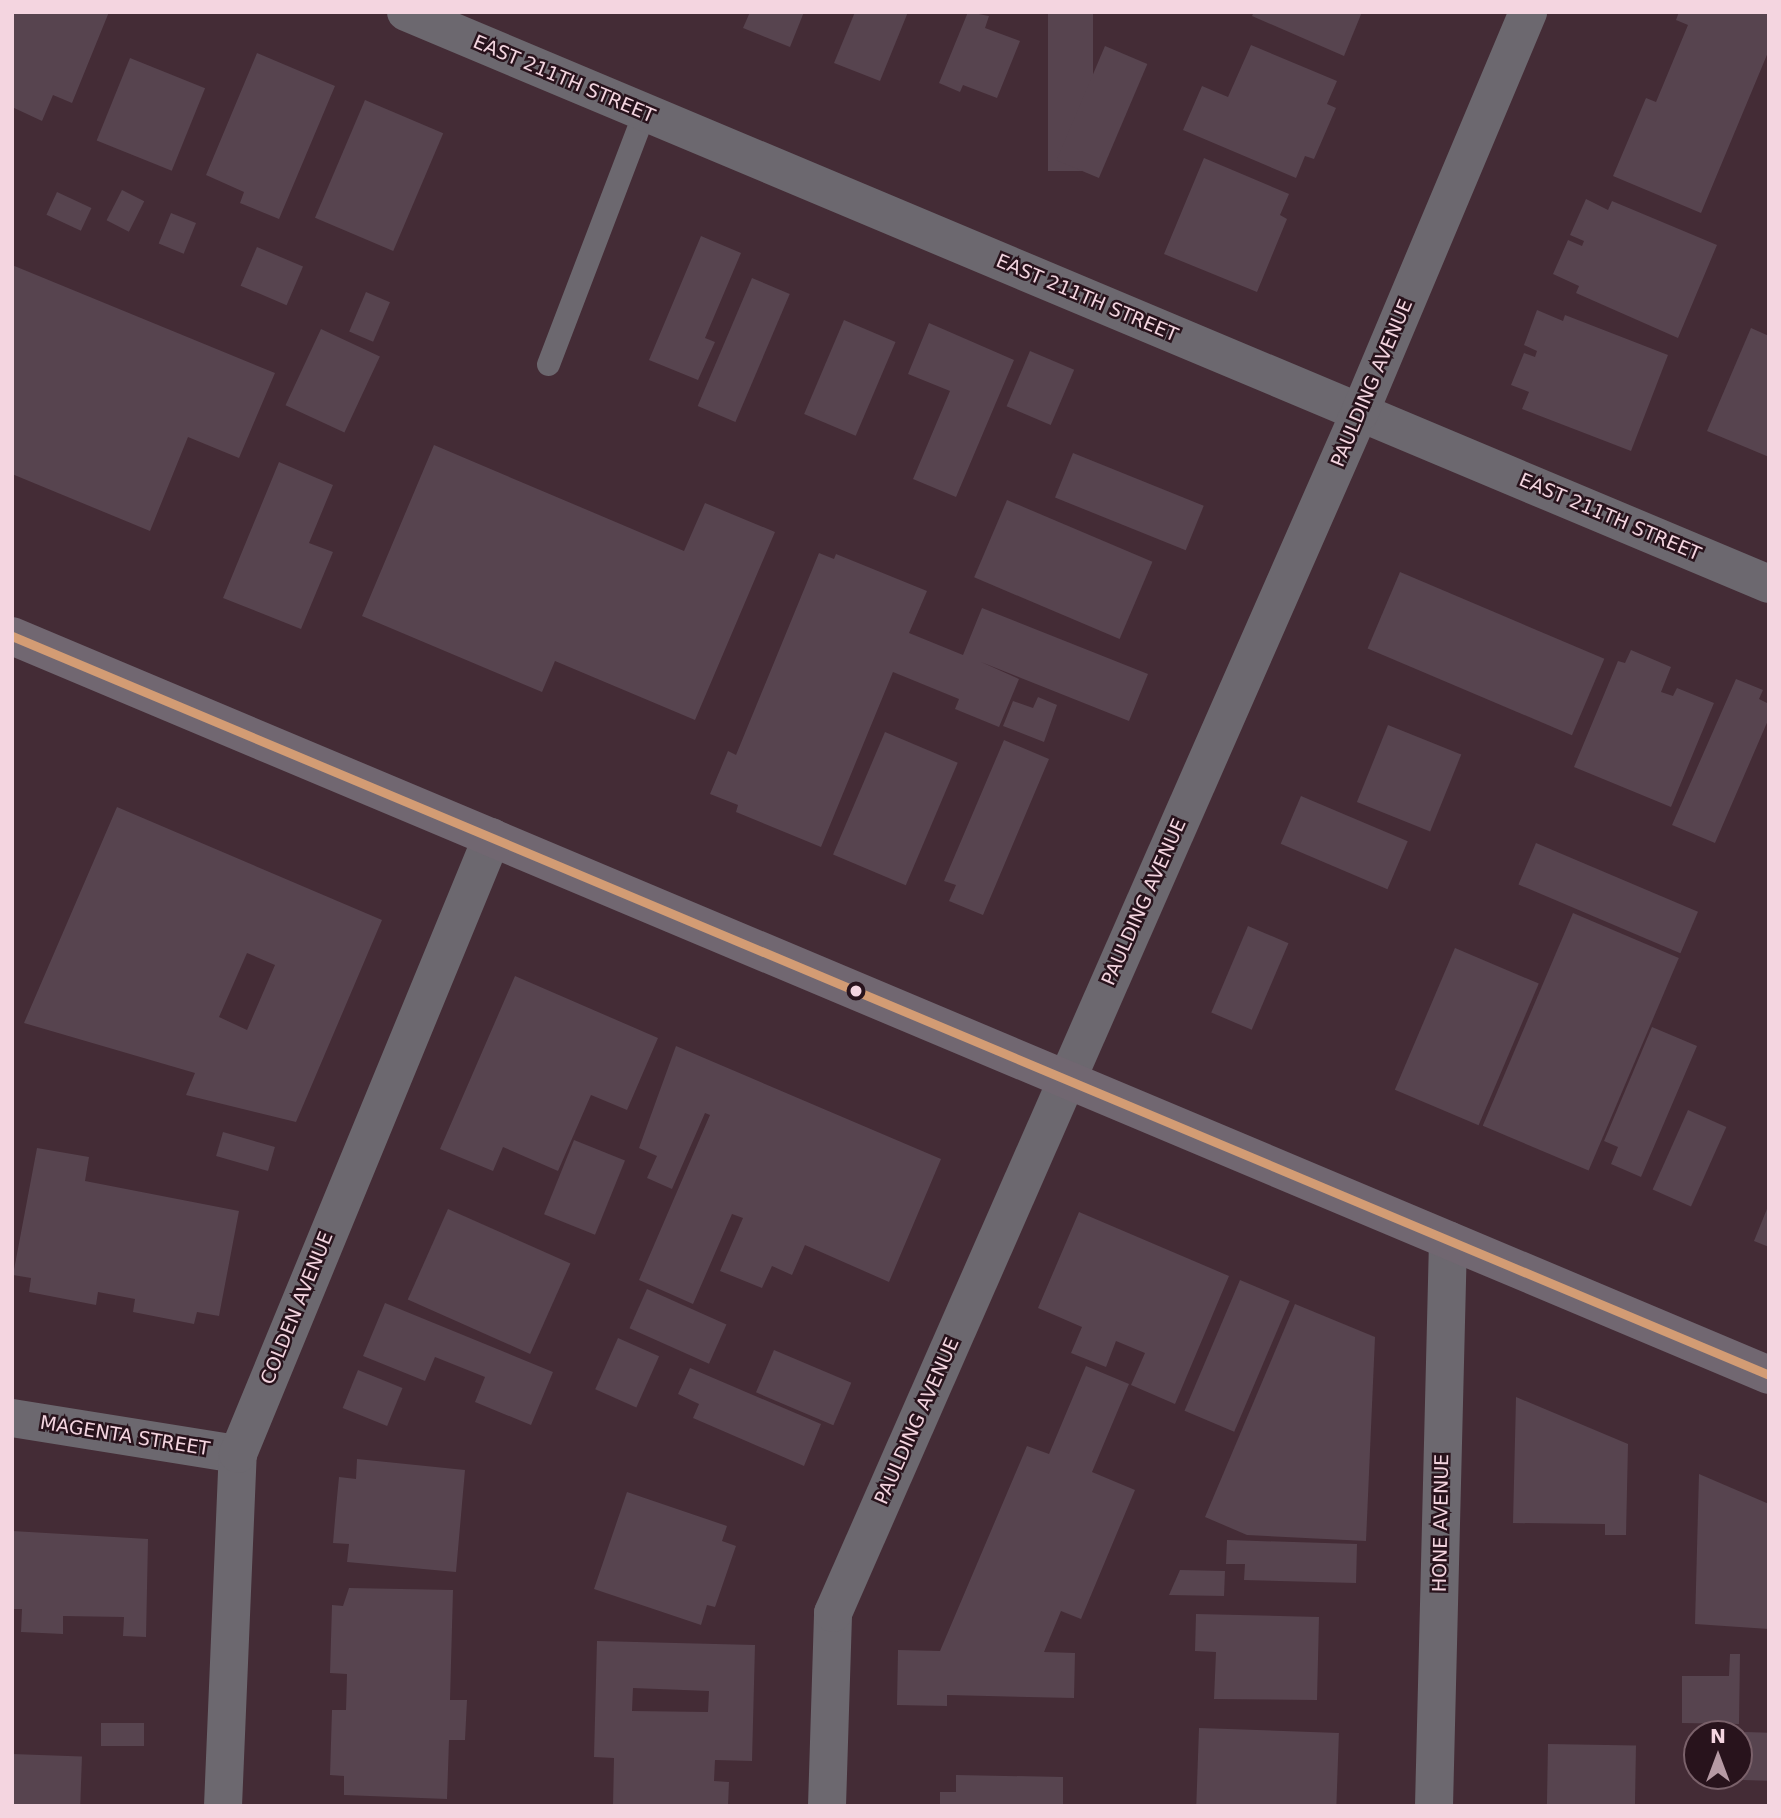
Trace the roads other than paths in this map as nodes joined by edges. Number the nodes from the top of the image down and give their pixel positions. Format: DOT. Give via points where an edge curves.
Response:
graph roads {
  1 [pos="405,12"];
  2 [pos="1528,12"];
  3 [pos="643,112"];
  4 [pos="548,364"];
  5 [pos="1360,412"];
  6 [pos="1769,584"];
  7 [pos="12,636"];
  8 [pos="492,837"];
  9 [pos="1067,1077"];
  10 [pos="1448,1240"];
  11 [pos="1769,1375"];
  12 [pos="12,1418"];
  13 [pos="238,1454"];
  14 [pos="223,1806"];
  15 [pos="827,1806"];
  16 [pos="1434,1806"];
  1 -- 3 [label="street, EAST 211TH STREET"];
  2 -- 5 [label="street, PAULDING AVENUE"];
  3 -- 4 [label="lane"];
  3 -- 5 [label="street, EAST 211TH STREET"];
  5 -- 6 [label="street, EAST 211TH STREET"];
  5 -- 9 [label="street, PAULDING AVENUE"];
  7 -- 8 [label="main road"];
  8 -- 9 [label="main road"];
  8 -- 13 [label="street, COLDEN AVENUE"];
  9 -- 10 [label="main road"];
  9 -- 15 [label="street, PAULDING AVENUE" via="833,1613"];
  10 -- 11 [label="main road"];
  10 -- 16 [label="street, HONE AVENUE"];
  12 -- 13 [label="street, MAGENTA STREET"];
  13 -- 14 [label="street, COLDEN AVENUE"];
}
